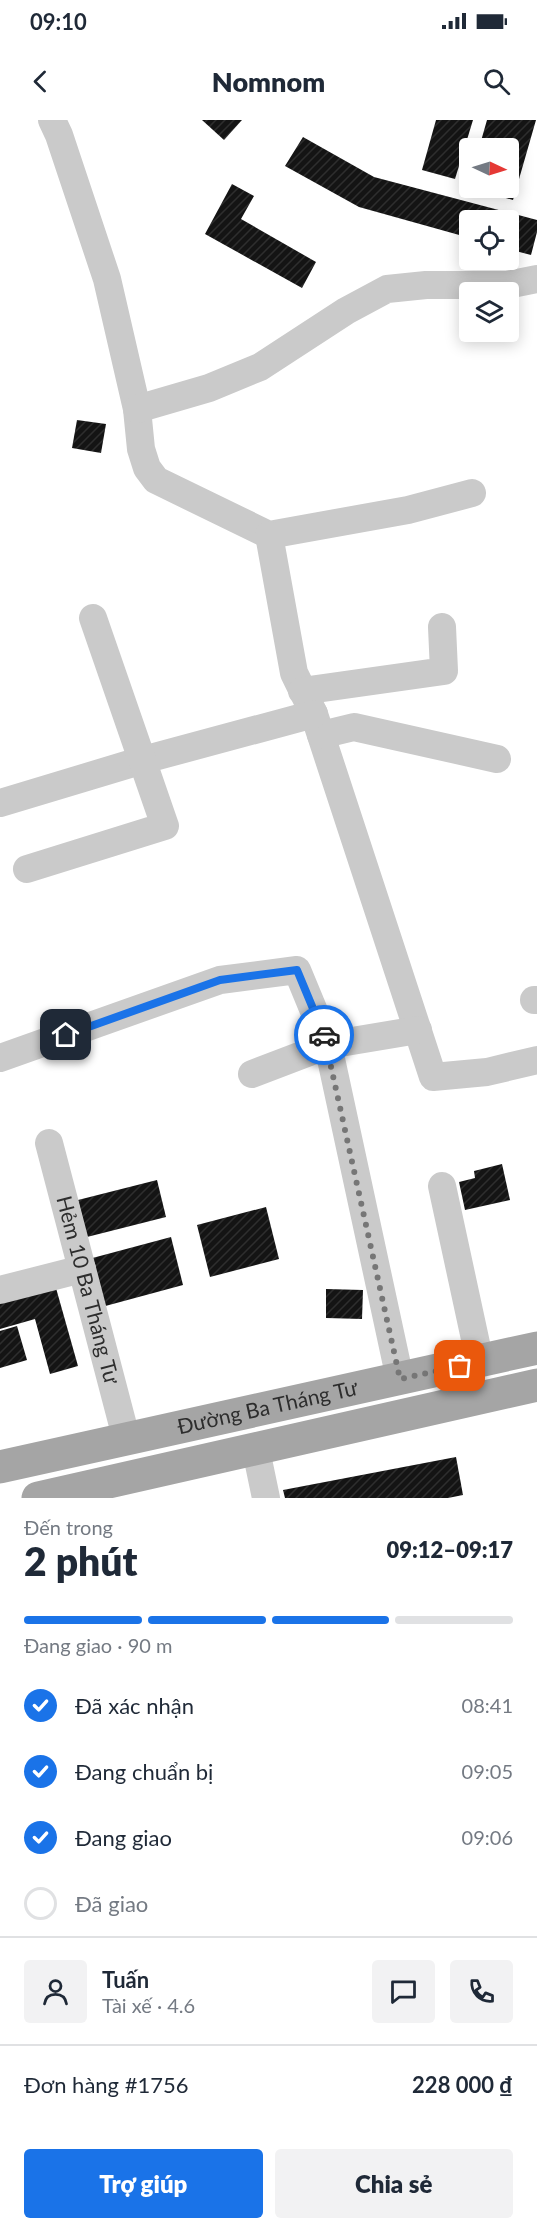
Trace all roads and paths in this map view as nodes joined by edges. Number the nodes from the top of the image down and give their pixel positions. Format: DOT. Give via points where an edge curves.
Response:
graph roads {
  1 [pos="52,120"];
  2 [pos="537,279"];
  3 [pos="137,409"];
  4 [pos="472,493"];
  5 [pos="269,535"];
  6 [pos="93,618"];
  7 [pos="442,627"];
  8 [pos="312,713"];
  9 [pos="497,759"];
  10 [pos="143,760"];
  11 [pos="0,803"];
  12 [pos="27,869"];
  13 [pos="418,1030"];
  14 [pos="328,1045"];
  15 [pos="0,1058"];
  16 [pos="537,1060"];
  17 [pos="252,1074"];
  18 [pos="49,1143"];
  19 [pos="442,1186"];
  20 [pos="82,1269"];
  21 [pos="0,1290"];
  22 [pos="537,1348"];
  23 [pos="480,1362"];
  24 [pos="400,1379"];
  25 [pos="537,1385"];
  26 [pos="126,1437"];
  27 [pos="90,1446"];
  28 [pos="256,1450"];
  29 [pos="0,1467"];
  30 [pos="97,1485"];
  31 [pos="38,1498"];
  32 [pos="266,1498"];
  1 -- 3 [label="street" via="107,279"];
  2 -- 3 [label="street" via="507,285 387,289 260,367 209,388"];
  3 -- 5 [label="street" via="141,449 156,480"];
  4 -- 5 [label="street" via="408,510"];
  5 -- 8 [label="street" via="294,673"];
  6 -- 10 [label="street"];
  7 -- 8 [label="street" via="444,671"];
  8 -- 9 [label="street" via="354,727"];
  8 -- 10 [label="street"];
  8 -- 13 [label="street"];
  10 -- 11 [label="street"];
  10 -- 12 [label="street" via="165,826"];
  13 -- 14 [label="street"];
  13 -- 16 [label="street" via="433,1077 487,1072"];
  14 -- 15 [label="street" via="297,970 220,980"];
  14 -- 17 [label="street"];
  14 -- 24 [label="street"];
  18 -- 20 [label="street, Hẻm 10 Ba Tháng Tư"];
  19 -- 23 [label="street"];
  20 -- 21 [label="street"];
  20 -- 26 [label="street, Hẻm 10 Ba Tháng Tư"];
  22 -- 23 [label="main road, Đường Ba Tháng Tư"];
  23 -- 24 [label="main road, Đường Ba Tháng Tư"];
  24 -- 26 [label="main road, Đường Ba Tháng Tư"];
  25 -- 28 [label="main road, Đường Ba Tháng Tư"];
  26 -- 27 [label="main road, Đường Ba Tháng Tư"];
  27 -- 29 [label="main road, Đường Ba Tháng Tư"];
  27 -- 30 [label="main road"];
  28 -- 30 [label="main road, Đường Ba Tháng Tư"];
  28 -- 32 [label="street"];
  30 -- 31 [label="main road, Đường Ba Tháng Tư"];
}
